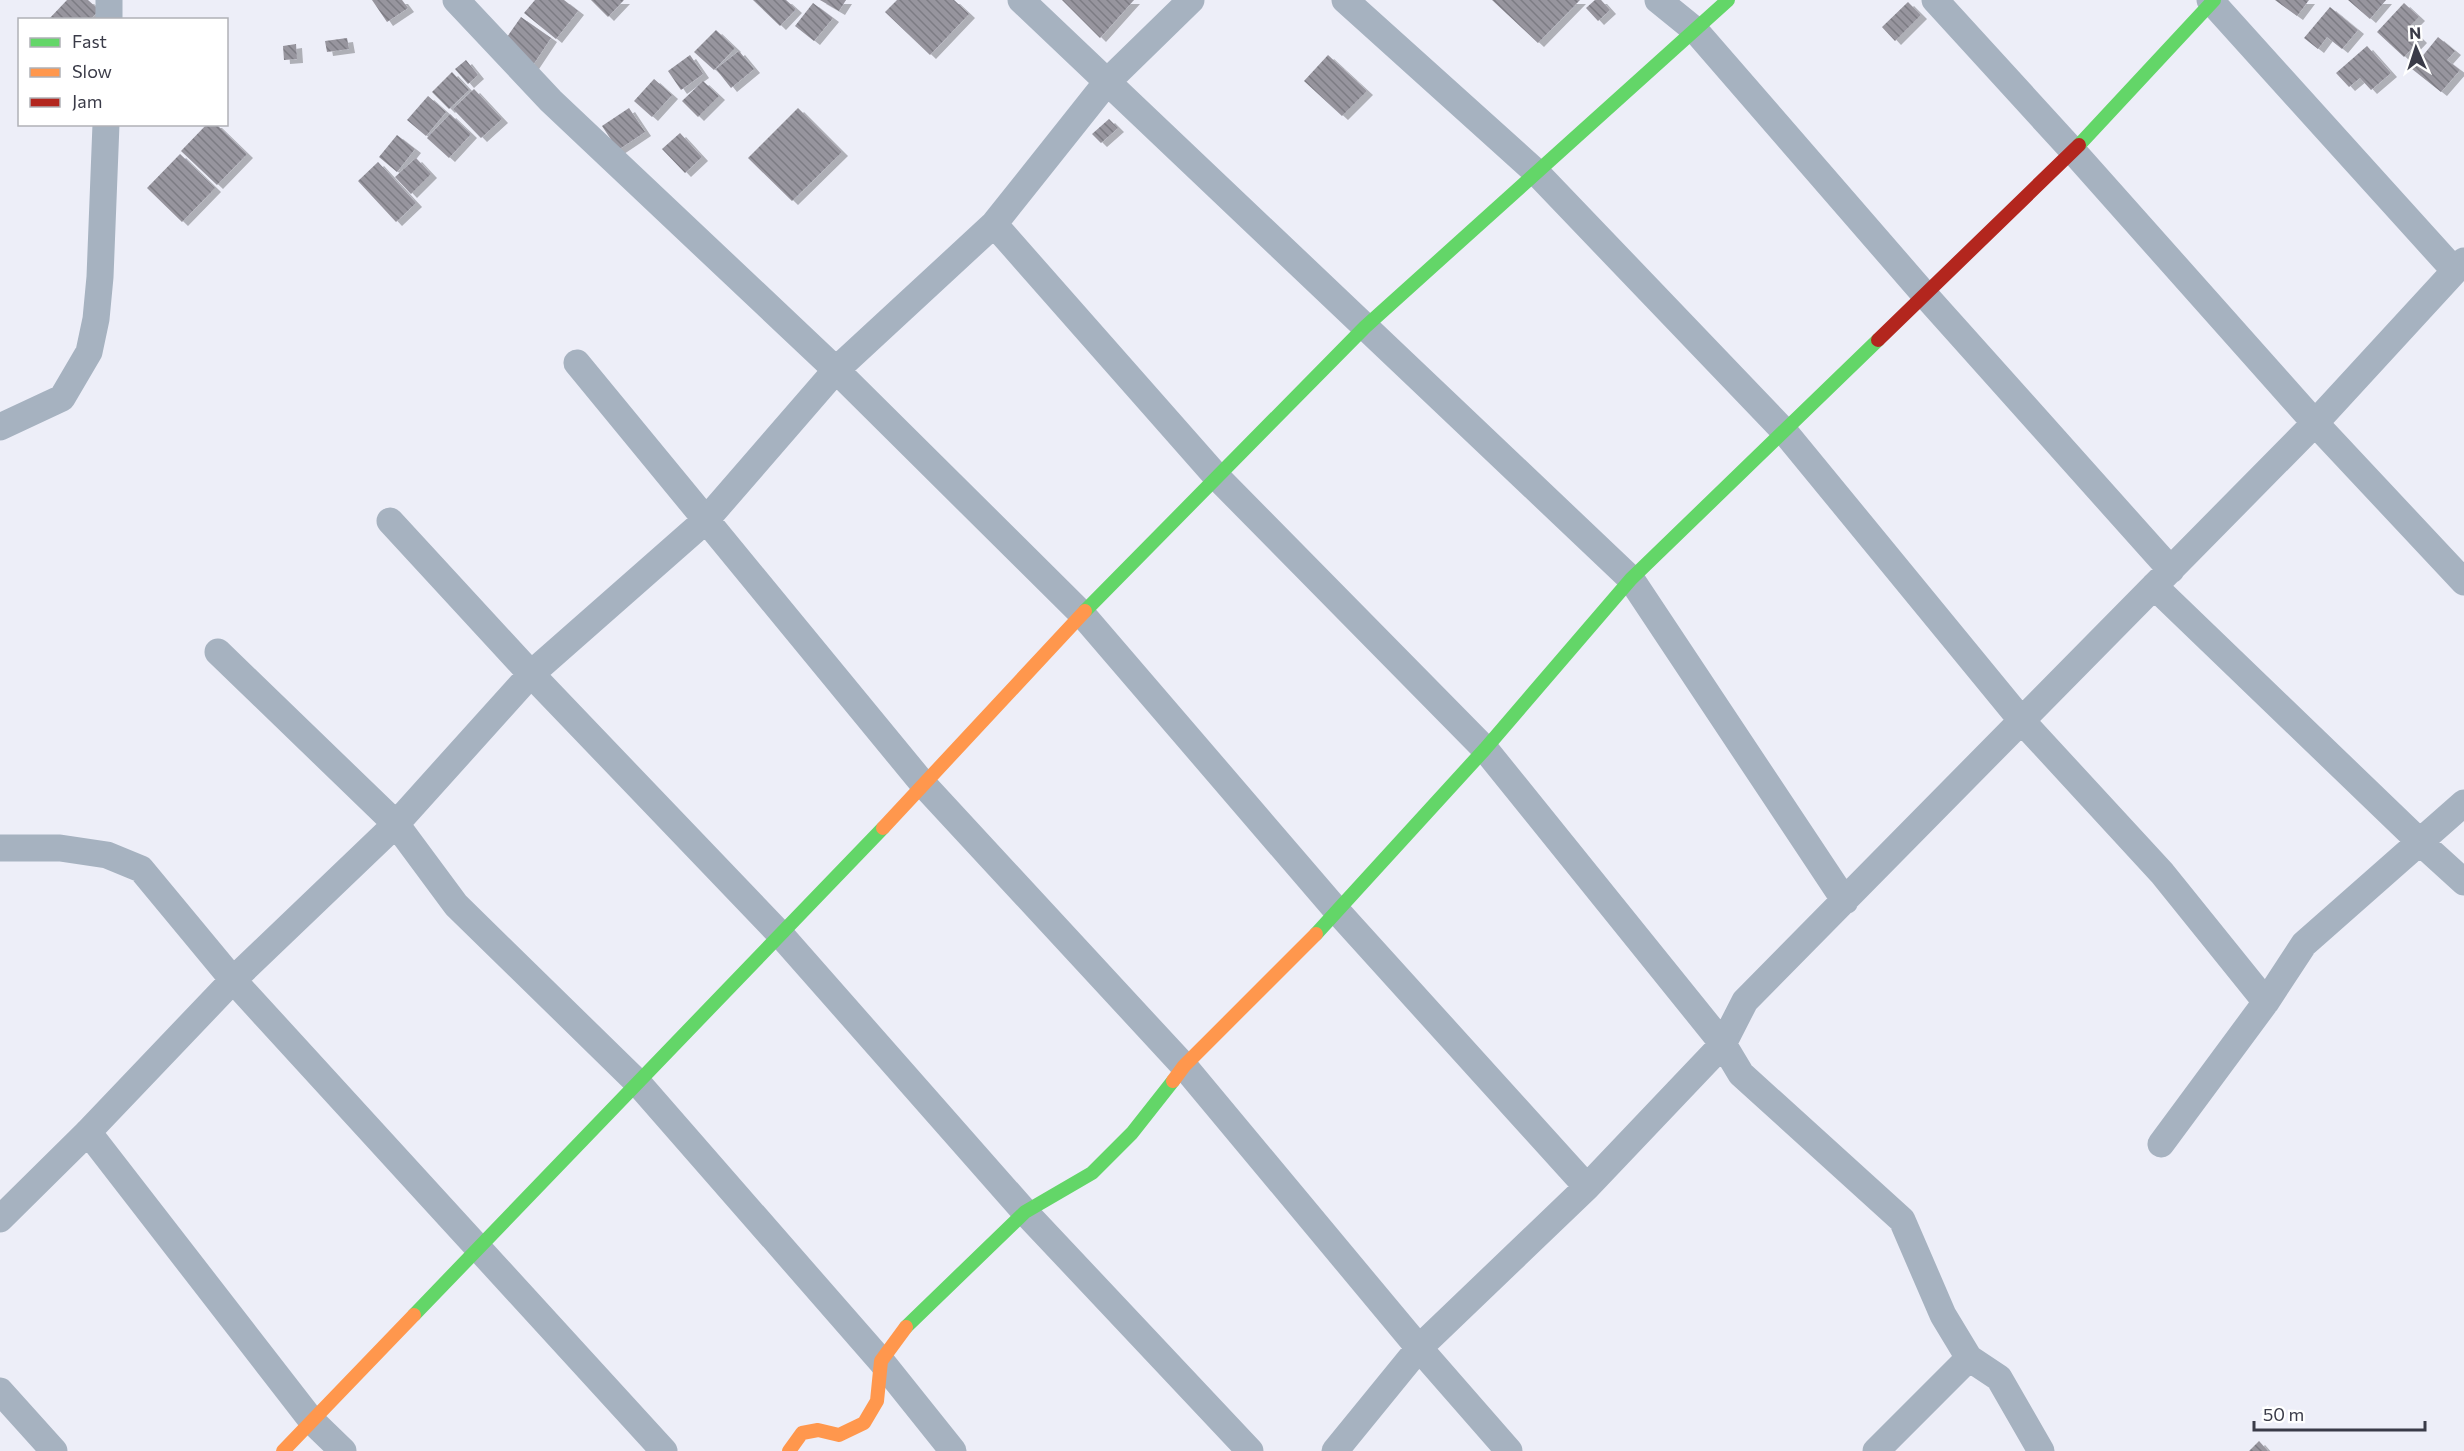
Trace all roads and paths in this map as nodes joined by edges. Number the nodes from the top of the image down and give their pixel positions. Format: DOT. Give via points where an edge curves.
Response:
graph roads {
  1 [pos="109,0"];
  2 [pos="456,0"];
  3 [pos="1021,0"];
  4 [pos="1191,0"];
  5 [pos="1346,0"];
  6 [pos="1658,0"];
  7 [pos="1728,0"];
  8 [pos="1935,0"];
  9 [pos="2212,1"];
  10 [pos="109,18"];
  11 [pos="1695,30"];
  12 [pos="1107,81"];
  13 [pos="106,126"];
  14 [pos="2073,151"];
  15 [pos="1536,172"];
  16 [pos="994,224"];
  17 [pos="2460,266"];
  18 [pos="1925,295"];
  19 [pos="1365,327"];
  20 [pos="577,363"];
  21 [pos="836,370"];
  22 [pos="2315,423"];
  23 [pos="0,427"];
  24 [pos="1784,431"];
  25 [pos="1217,477"];
  26 [pos="706,520"];
  27 [pos="390,521"];
  28 [pos="2162,578"];
  29 [pos="1631,579"];
  30 [pos="2464,582"];
  31 [pos="1082,614"];
  32 [pos="218,652"];
  33 [pos="531,674"];
  34 [pos="2022,721"];
  35 [pos="1485,749"];
  36 [pos="924,785"];
  37 [pos="2464,803"];
  38 [pos="396,824"];
  39 [pos="2420,842"];
  40 [pos="0,848"];
  41 [pos="2464,882"];
  42 [pos="1845,901"];
  43 [pos="1338,912"];
  44 [pos="780,934"];
  45 [pos="233,980"];
  46 [pos="2266,1002"];
  47 [pos="1723,1044"];
  48 [pos="1184,1066"];
  49 [pos="638,1083"];
  50 [pos="88,1132"];
  51 [pos="2161,1144"];
  52 [pos="1587,1187"];
  53 [pos="1025,1212"];
  54 [pos="0,1219"];
  55 [pos="479,1247"];
  56 [pos="1419,1348"];
  57 [pos="1970,1358"];
  58 [pos="881,1360"];
  59 [pos="0,1391"];
  60 [pos="312,1421"];
  61 [pos="54,1451"];
  62 [pos="284,1451"];
  63 [pos="344,1451"];
  64 [pos="664,1451"];
  65 [pos="789,1451"];
  66 [pos="953,1451"];
  67 [pos="1250,1451"];
  68 [pos="1335,1451"];
  69 [pos="1509,1451"];
  70 [pos="1876,1451"];
  71 [pos="2041,1451"];
  1 -- 10 [label="street"];
  2 -- 21 [label="street" via="551,101"];
  3 -- 12 [label="street"];
  4 -- 12 [label="street"];
  5 -- 15 [label="street"];
  6 -- 11 [label="street"];
  7 -- 11 [label="street"];
  8 -- 14 [label="street"];
  9 -- 14 [label="street"];
  9 -- 17 [label="street"];
  11 -- 15 [label="street"];
  11 -- 18 [label="street"];
  12 -- 16 [label="street"];
  12 -- 19 [label="street"];
  13 -- 23 [label="street" via="100,277 89,352 62,398"];
  14 -- 18 [label="street"];
  14 -- 22 [label="street"];
  15 -- 19 [label="street"];
  15 -- 24 [label="street"];
  16 -- 21 [label="street"];
  16 -- 25 [label="street"];
  17 -- 22 [label="street"];
  18 -- 24 [label="street"];
  18 -- 28 [label="street"];
  19 -- 25 [label="street"];
  19 -- 29 [label="street"];
  20 -- 26 [label="street"];
  21 -- 26 [label="street"];
  21 -- 31 [label="street"];
  22 -- 28 [label="street"];
  22 -- 30 [label="street"];
  24 -- 29 [label="street"];
  24 -- 34 [label="street"];
  25 -- 31 [label="street"];
  25 -- 35 [label="street"];
  26 -- 33 [label="street"];
  26 -- 36 [label="street"];
  27 -- 33 [label="street"];
  28 -- 34 [label="street"];
  28 -- 39 [label="street"];
  29 -- 35 [label="street"];
  29 -- 42 [label="street"];
  31 -- 36 [label="street"];
  31 -- 43 [label="street"];
  32 -- 38 [label="street"];
  33 -- 38 [label="street"];
  33 -- 44 [label="street"];
  34 -- 42 [label="street"];
  34 -- 46 [label="street" via="2162,873"];
  35 -- 43 [label="street"];
  35 -- 47 [label="street"];
  36 -- 44 [label="street"];
  36 -- 48 [label="street"];
  37 -- 39 [label="street"];
  38 -- 45 [label="street"];
  38 -- 49 [label="street" via="456,905"];
  39 -- 41 [label="street"];
  39 -- 46 [label="street" via="2304,944"];
  40 -- 45 [label="street" via="60,848 107,855 141,869"];
  42 -- 47 [label="street" via="1745,1001"];
  43 -- 48 [label="street"];
  43 -- 52 [label="street"];
  44 -- 49 [label="street"];
  44 -- 53 [label="street"];
  45 -- 50 [label="street"];
  45 -- 55 [label="street"];
  46 -- 51 [label="street"];
  47 -- 52 [label="street"];
  47 -- 57 [label="street" via="1741,1074 1902,1220 1943,1315"];
  48 -- 53 [label="street" via="1132,1133 1092,1173"];
  48 -- 56 [label="street"];
  49 -- 55 [label="street"];
  49 -- 58 [label="street"];
  50 -- 54 [label="street"];
  50 -- 60 [label="street"];
  52 -- 56 [label="street"];
  53 -- 58 [label="street" via="898,1335"];
  53 -- 67 [label="street"];
  55 -- 60 [label="street"];
  55 -- 64 [label="street"];
  56 -- 68 [label="street"];
  56 -- 69 [label="street"];
  57 -- 70 [label="street"];
  57 -- 71 [label="street" via="1999,1378"];
  58 -- 65 [label="street" via="877,1401 864,1423 839,1435 818,1430 802,1433"];
  58 -- 66 [label="street"];
  59 -- 61 [label="street"];
  60 -- 62 [label="street"];
  60 -- 63 [label="street"];
}
